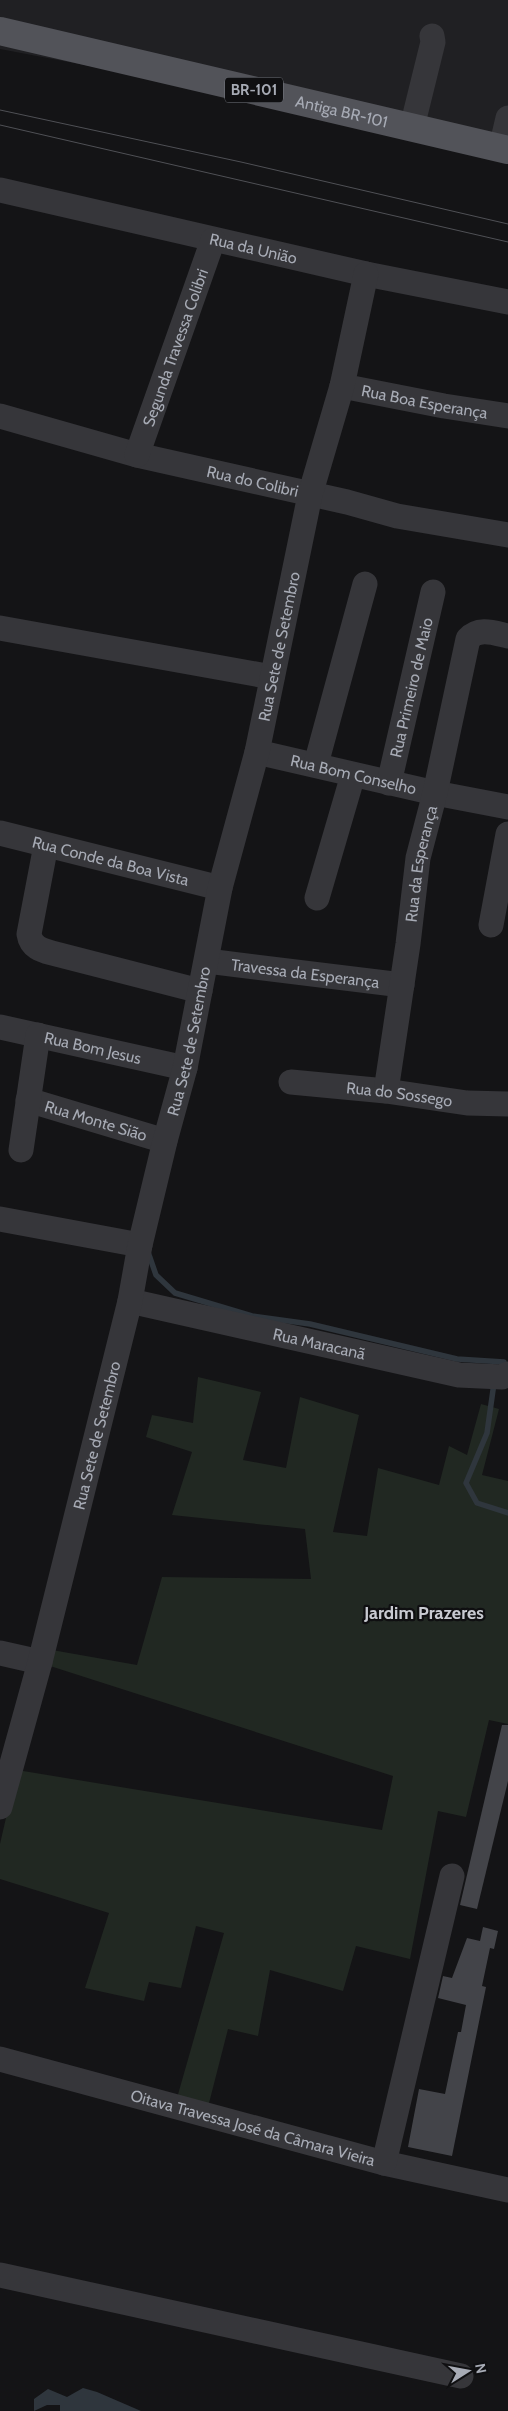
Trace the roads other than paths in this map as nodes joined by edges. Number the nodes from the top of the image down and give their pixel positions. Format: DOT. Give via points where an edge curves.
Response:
graph roads {
  1 [pos="0,31"];
  2 [pos="432,36"];
  3 [pos="508,118"];
  4 [pos="412,127"];
  5 [pos="504,149"];
  6 [pos="0,190"];
  7 [pos="213,240"];
  8 [pos="366,274"];
  9 [pos="508,302"];
  10 [pos="342,386"];
  11 [pos="0,416"];
  12 [pos="508,416"];
  13 [pos="137,455"];
  14 [pos="310,495"];
  15 [pos="508,535"];
  16 [pos="365,584"];
  17 [pos="433,592"];
  18 [pos="0,628"];
  19 [pos="508,636"];
  20 [pos="272,677"];
  21 [pos="257,752"];
  22 [pos="316,764"];
  23 [pos="353,775"];
  24 [pos="389,783"];
  25 [pos="434,794"];
  26 [pos="508,807"];
  27 [pos="0,834"];
  28 [pos="508,834"];
  29 [pos="46,845"];
  30 [pos="220,888"];
  31 [pos="317,898"];
  32 [pos="491,925"];
  33 [pos="208,961"];
  34 [pos="402,985"];
  35 [pos="200,991"];
  36 [pos="0,1027"];
  37 [pos="38,1035"];
  38 [pos="185,1068"];
  39 [pos="291,1082"];
  40 [pos="386,1091"];
  41 [pos="28,1100"];
  42 [pos="508,1104"];
  43 [pos="165,1141"];
  44 [pos="21,1150"];
  45 [pos="0,1219"];
  46 [pos="140,1245"];
  47 [pos="130,1302"];
  48 [pos="508,1374"];
  49 [pos="0,1653"];
  50 [pos="40,1662"];
  51 [pos="0,1806"];
  52 [pos="452,1876"];
  53 [pos="0,2059"];
  54 [pos="384,2163"];
  55 [pos="508,2190"];
  56 [pos="0,2275"];
  57 [pos="461,2376"];
  1 -- 4 [label="main road, Antiga BR-101 / BR-101"];
  2 -- 4 [label="street"];
  3 -- 5 [label="street"];
  4 -- 5 [label="main road, Antiga BR-101 / BR-101"];
  6 -- 7 [label="street, Rua da União"];
  7 -- 8 [label="street, Rua da União"];
  7 -- 13 [label="street, Segunda Travessa Colibri"];
  8 -- 9 [label="street, Rua da União"];
  8 -- 10 [label="street, Rua Sete de Setembro"];
  10 -- 12 [label="street, Rua Boa Esperança"];
  10 -- 14 [label="street, Rua Sete de Setembro"];
  11 -- 13 [label="street, Rua do Colibri"];
  13 -- 14 [label="street, Rua do Colibri"];
  14 -- 15 [label="street, Rua do Colibri" via="413,519"];
  14 -- 20 [label="street, Rua Sete de Setembro"];
  16 -- 22 [label="street"];
  17 -- 24 [label="street, Rua Primeiro de Maio"];
  18 -- 20 [label="street"];
  19 -- 25 [label="street, Rua da Esperança" via="481,632 468,639"];
  20 -- 21 [label="street, Rua Sete de Setembro"];
  21 -- 22 [label="street, Rua Bom Conselho"];
  21 -- 30 [label="street, Rua Sete de Setembro"];
  22 -- 23 [label="street, Rua Bom Conselho"];
  23 -- 24 [label="street, Rua Bom Conselho"];
  23 -- 31 [label="street"];
  24 -- 25 [label="street, Rua Bom Conselho"];
  25 -- 26 [label="street, Rua Bom Conselho"];
  25 -- 34 [label="street, Rua da Esperança" via="418,858"];
  27 -- 29 [label="street, Rua Conde da Boa Vista"];
  28 -- 32 [label="street"];
  29 -- 30 [label="street, Rua Conde da Boa Vista"];
  29 -- 35 [label="street" via="29,934 34,945 52,953"];
  30 -- 33 [label="street, Rua Sete de Setembro"];
  33 -- 34 [label="street, Travessa da Esperança"];
  33 -- 35 [label="street, Rua Sete de Setembro"];
  34 -- 40 [label="street, Rua da Esperança"];
  35 -- 38 [label="street, Rua Sete de Setembro"];
  36 -- 37 [label="street, Rua Bom Jesus"];
  37 -- 38 [label="street, Rua Bom Jesus"];
  37 -- 41 [label="street, Rua Monte Sião"];
  38 -- 43 [label="street, Rua Sete de Setembro"];
  39 -- 40 [label="street, Rua do Sossego"];
  40 -- 42 [label="street, Rua do Sossego" via="467,1103"];
  41 -- 43 [label="street, Rua Monte Sião"];
  41 -- 44 [label="street, Rua Monte Sião"];
  43 -- 46 [label="street, Rua Sete de Setembro"];
  45 -- 46 [label="street"];
  46 -- 47 [label="street, Rua Sete de Setembro"];
  47 -- 48 [label="street, Rua Maracanã" via="459,1375 502,1377"];
  47 -- 50 [label="street, Rua Sete de Setembro"];
  49 -- 50 [label="street"];
  50 -- 51 [label="street, Rua Sete de Setembro"];
  52 -- 54 [label="street"];
  53 -- 54 [label="street, Oitava Travessa José da Câmara Vieira"];
  54 -- 55 [label="street, Oitava Travessa José da Câmara Vieira"];
  56 -- 57 [label="street"];
}
